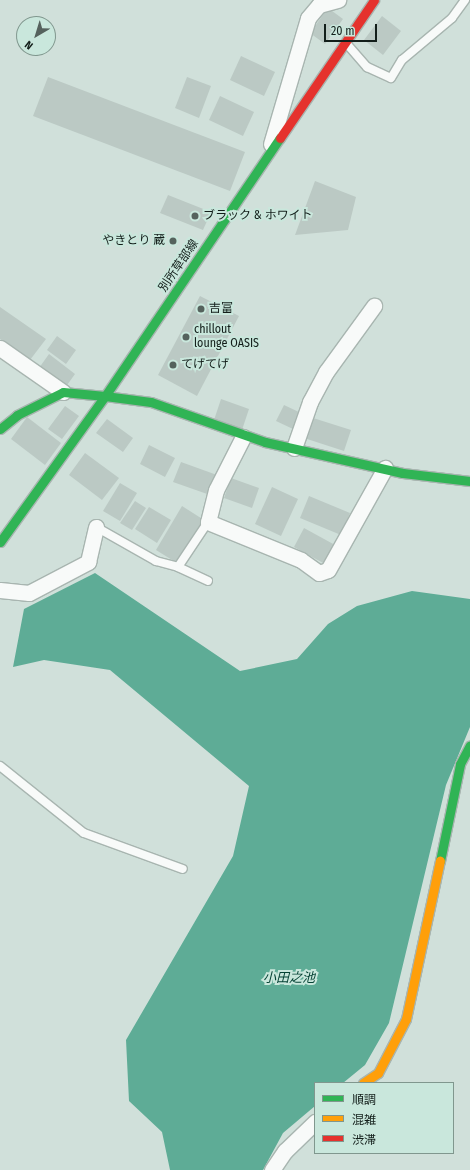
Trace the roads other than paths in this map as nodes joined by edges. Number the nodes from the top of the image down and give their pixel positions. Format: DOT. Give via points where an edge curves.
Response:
graph roads {
  1 [pos="338,0"];
  2 [pos="374,0"];
  3 [pos="465,0"];
  4 [pos="345,42"];
  5 [pos="268,156"];
  6 [pos="374,306"];
  7 [pos="0,348"];
  8 [pos="63,392"];
  9 [pos="105,396"];
  10 [pos="0,430"];
  11 [pos="243,437"];
  12 [pos="294,448"];
  13 [pos="385,468"];
  14 [pos="470,481"];
  15 [pos="208,522"];
  16 [pos="96,527"];
  17 [pos="0,542"];
  18 [pos="178,567"];
  19 [pos="208,581"];
  20 [pos="0,590"];
  21 [pos="470,745"];
  22 [pos="0,766"];
  23 [pos="183,869"];
  24 [pos="364,1082"];
  25 [pos="314,1123"];
  26 [pos="272,1170"];
  1 -- 5 [label="street" via="319,5 308,18"];
  2 -- 4 [label="street, 別所草部線"];
  3 -- 4 [label="lane" via="452,18 402,60 391,78 367,67"];
  4 -- 5 [label="street, 別所草部線"];
  5 -- 9 [label="street, 別所草部線"];
  6 -- 12 [label="street" via="326,372 310,402"];
  7 -- 8 [label="street"];
  8 -- 9 [label="street"];
  8 -- 10 [label="street" via="16,415"];
  9 -- 11 [label="street" via="151,402"];
  9 -- 17 [label="street, 別所草部線"];
  11 -- 12 [label="street"];
  11 -- 15 [label="street" via="216,490"];
  12 -- 13 [label="street"];
  13 -- 14 [label="street"];
  13 -- 15 [label="street" via="328,570 319,573 301,560"];
  15 -- 18 [label="lane"];
  16 -- 18 [label="lane" via="156,562"];
  16 -- 20 [label="street" via="88,562 29,593"];
  18 -- 19 [label="lane"];
  21 -- 24 [label="street" via="460,764 406,1019 378,1073"];
  22 -- 23 [label="lane" via="84,834"];
  25 -- 26 [label="street" via="285,1151"];
}
